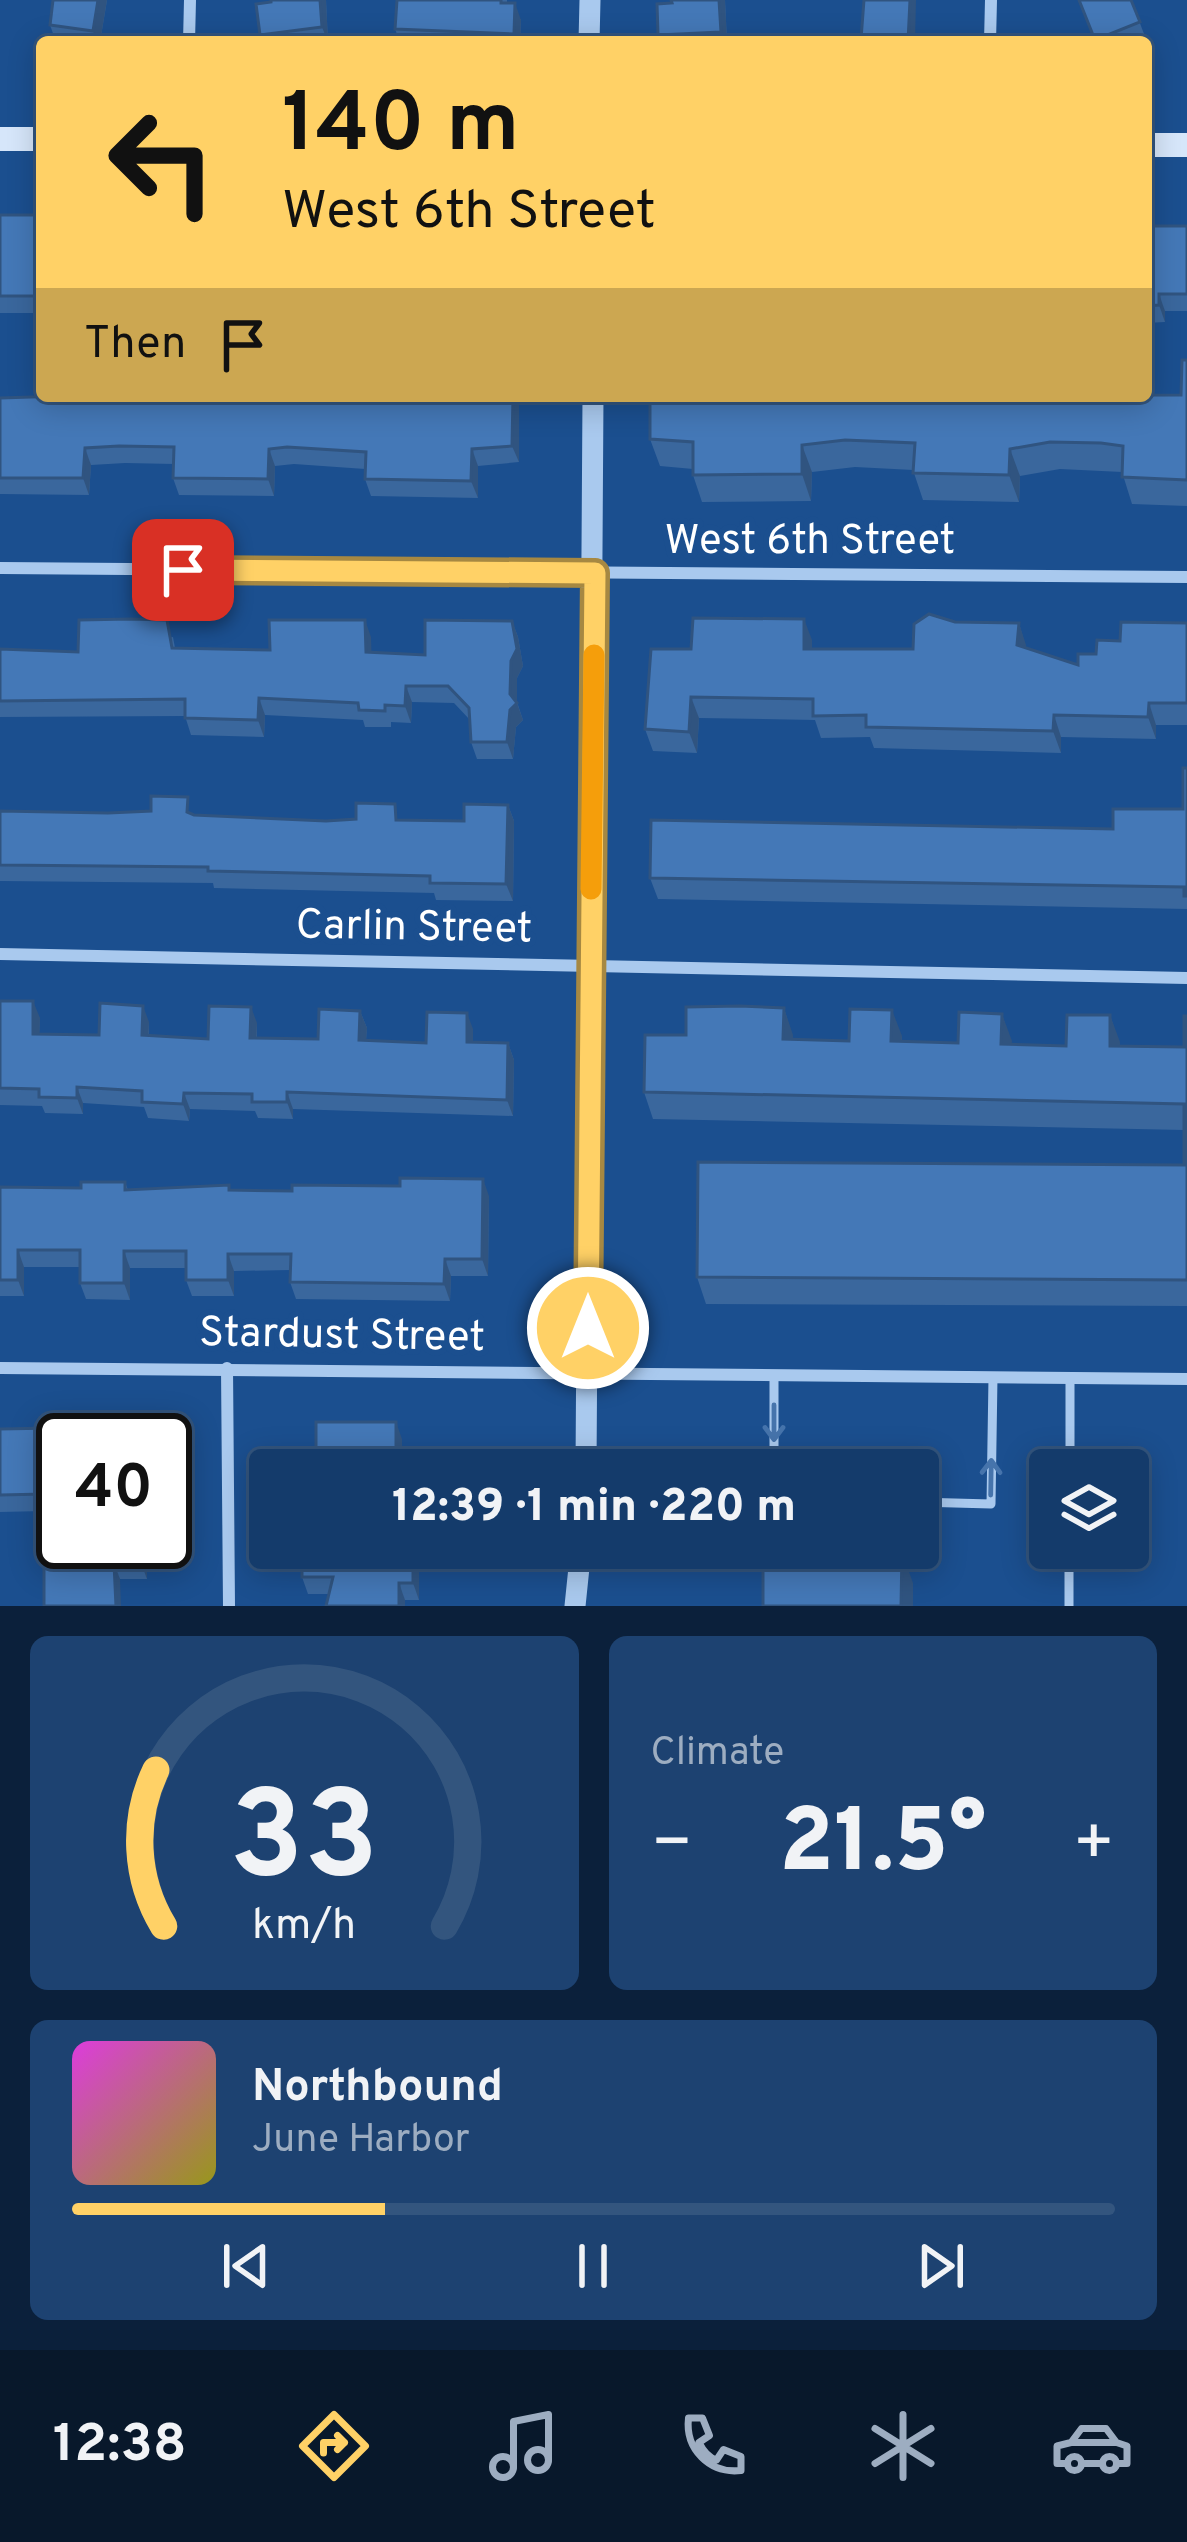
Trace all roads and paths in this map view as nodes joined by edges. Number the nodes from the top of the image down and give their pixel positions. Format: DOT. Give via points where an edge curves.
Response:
graph roads {
  1 [pos="190,0"];
  2 [pos="590,0"];
  3 [pos="991,0"];
  4 [pos="189,36"];
  5 [pos="589,36"];
  6 [pos="991,36"];
  7 [pos="0,139"];
  8 [pos="36,139"];
  9 [pos="1152,145"];
  10 [pos="1187,145"];
  11 [pos="593,402"];
  12 [pos="0,568"];
  13 [pos="595,573"];
  14 [pos="1187,577"];
  15 [pos="0,954"];
  16 [pos="591,966"];
  17 [pos="1187,978"];
  18 [pos="0,1368"];
  19 [pos="227,1368"];
  20 [pos="588,1374"];
  21 [pos="774,1376"];
  22 [pos="993,1377"];
  23 [pos="1070,1378"];
  24 [pos="1187,1379"];
  25 [pos="586,1449"];
  26 [pos="774,1449"];
  27 [pos="1070,1449"];
  28 [pos="939,1503"];
  29 [pos="578,1569"];
  30 [pos="1069,1569"];
  31 [pos="1068,1604"];
  32 [pos="229,1606"];
  33 [pos="575,1606"];
  1 -- 4 [label="street"];
  2 -- 5 [label="street"];
  3 -- 6 [label="street"];
  7 -- 8 [label="main road"];
  9 -- 10 [label="main road"];
  11 -- 13 [label="street"];
  12 -- 13 [label="street, West 6th Street"];
  13 -- 14 [label="street, West 6th Street"];
  13 -- 16 [label="street"];
  15 -- 16 [label="street, Carlin Street"];
  16 -- 17 [label="street, Carlin Street"];
  16 -- 20 [label="street"];
  18 -- 19 [label="street, Stardust Street"];
  19 -- 20 [label="street, Stardust Street"];
  19 -- 32 [label="street"];
  20 -- 21 [label="street, Stardust Street"];
  20 -- 25 [label="street"];
  21 -- 22 [label="street, Stardust Street"];
  21 -- 26 [label="lane, one-way"];
  22 -- 23 [label="street, Stardust Street"];
  28 -- 22 [label="lane, one-way" via="991,1504"];
  23 -- 24 [label="street, Stardust Street"];
  23 -- 27 [label="lane"];
  29 -- 33 [label="street"];
  30 -- 31 [label="lane"];
}
